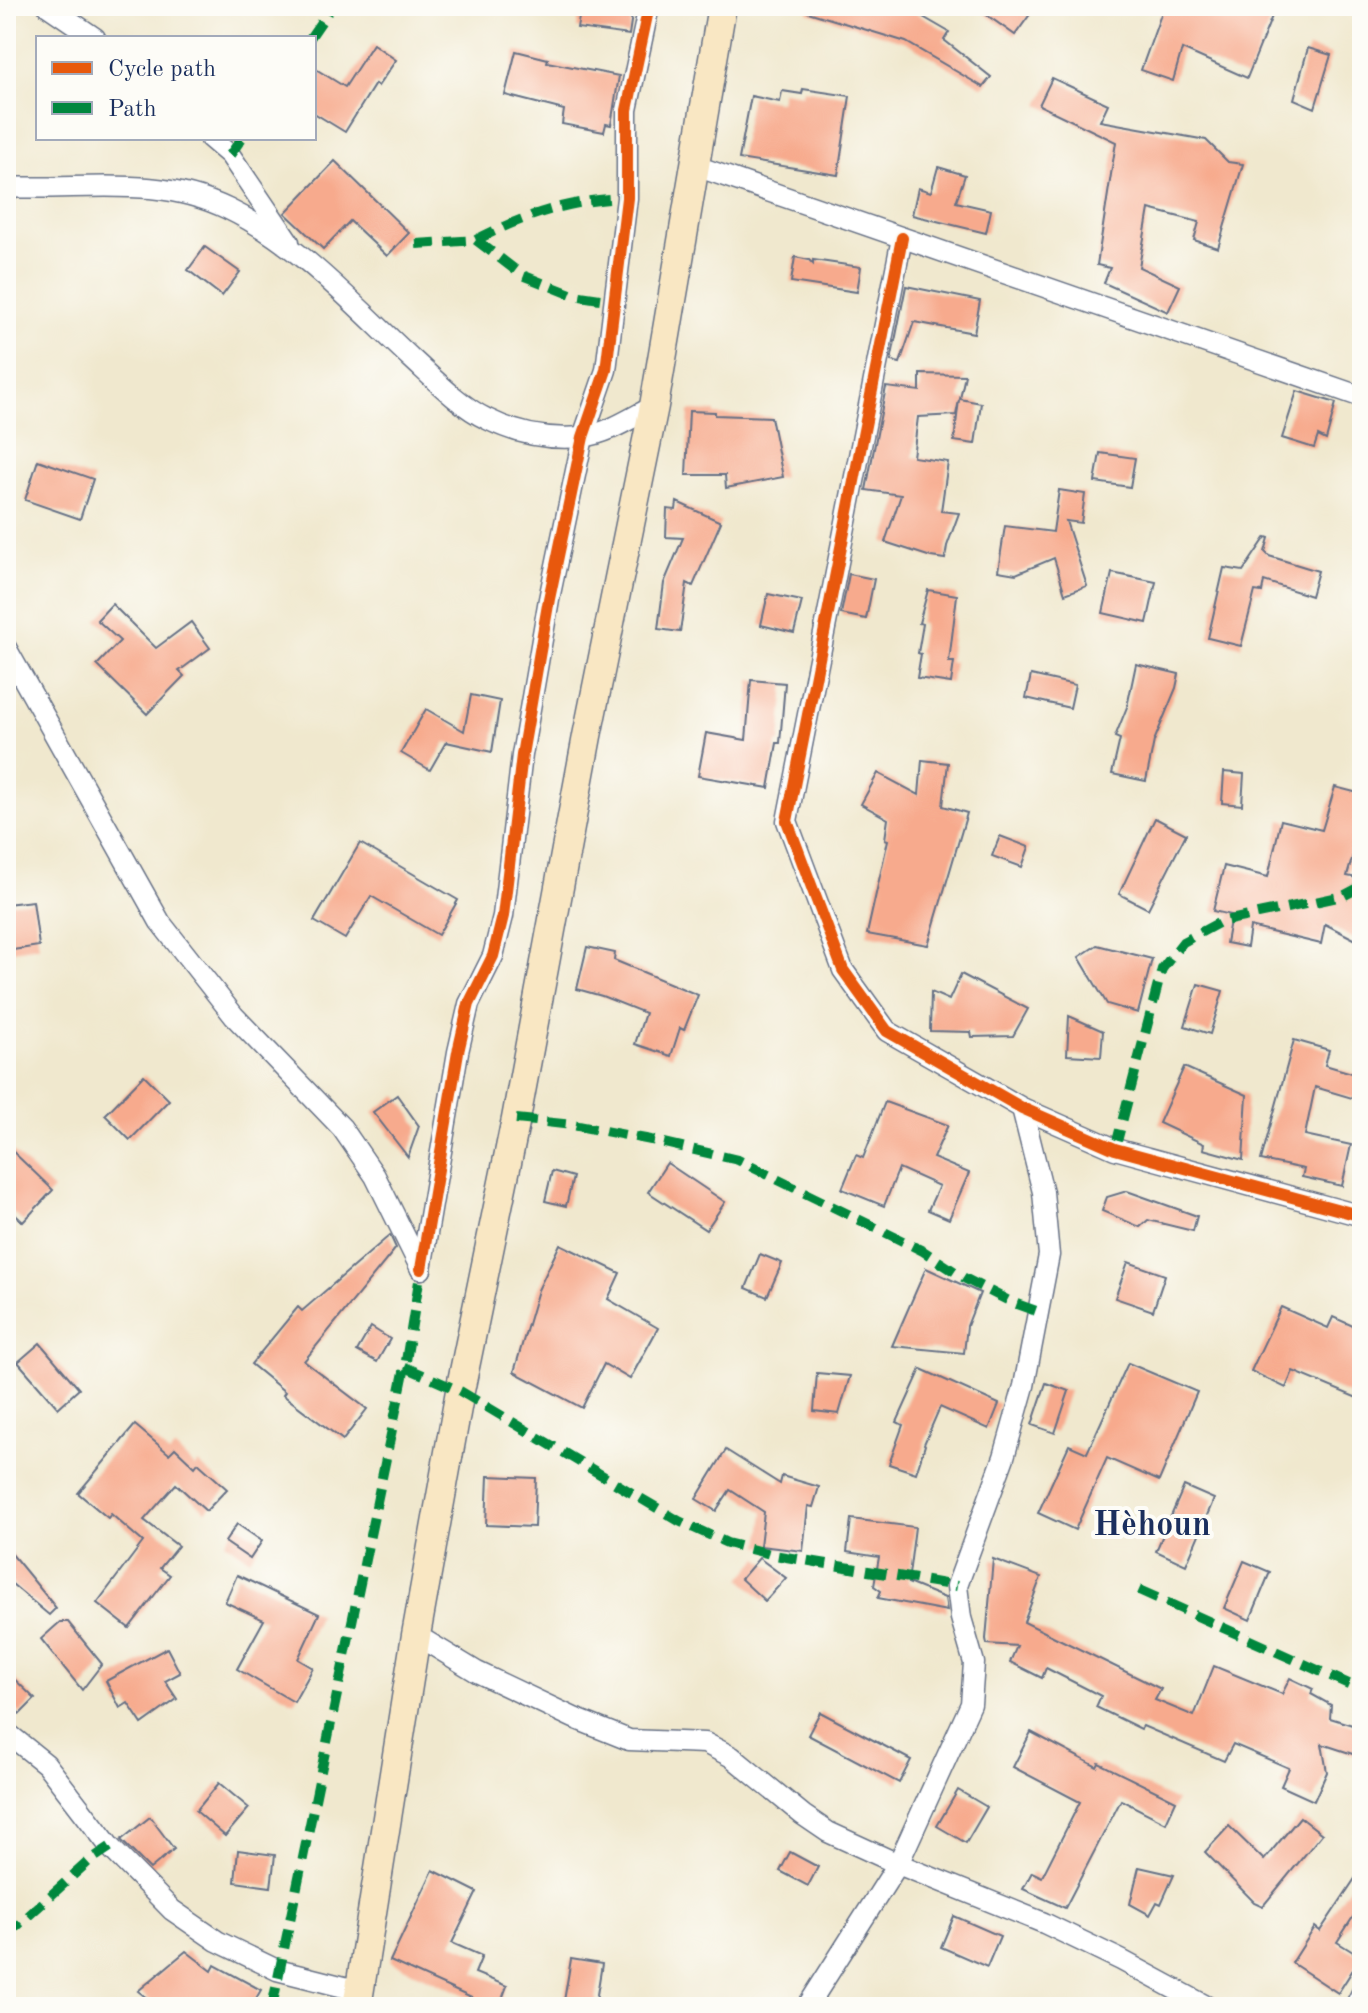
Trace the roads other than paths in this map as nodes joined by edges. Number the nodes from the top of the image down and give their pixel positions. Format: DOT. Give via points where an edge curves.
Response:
graph roads {
  1 [pos="48,6"];
  2 [pos="649,6"];
  3 [pos="722,6"];
  4 [pos="92,36"];
  5 [pos="212,140"];
  6 [pos="693,165"];
  7 [pos="6,187"];
  8 [pos="902,238"];
  9 [pos="294,248"];
  10 [pos="1362,397"];
  11 [pos="654,406"];
  12 [pos="583,437"];
  13 [pos="6,648"];
  14 [pos="1022,1108"];
  15 [pos="1362,1216"];
  16 [pos="416,1635"];
  17 [pos="6,1732"];
  18 [pos="898,1864"];
  19 [pos="1362,1993"];
  20 [pos="358,1999"];
  21 [pos="807,2007"];
  22 [pos="1208,2007"];
  23 [pos="1355,2007"];
  1 -- 4 [label="street"];
  2 -- 12 [label="street" via="627,110 627,198 606,370"];
  3 -- 6 [label="main road"];
  5 -- 9 [label="street" via="230,155"];
  6 -- 8 [label="street"];
  6 -- 11 [label="main road"];
  7 -- 9 [label="street" via="178,190 228,209"];
  8 -- 10 [label="street"];
  8 -- 14 [label="street" via="787,821 843,970 887,1031"];
  9 -- 12 [label="street" via="439,384 485,419 537,437"];
  11 -- 12 [label="street"];
  11 -- 16 [label="main road"];
  12 -- 13 [label="street" via="522,755 503,916 493,956 469,1004 421,1269 375,1176 342,1128 234,1016 160,922"];
  14 -- 15 [label="street" via="1115,1149"];
  14 -- 18 [label="street" via="1043,1192 1049,1255 1024,1386 957,1586 974,1663 971,1704"];
  16 -- 18 [label="street" via="477,1672 629,1740 705,1743 732,1757 828,1832"];
  16 -- 20 [label="main road"];
  17 -- 20 [label="street" via="46,1764 110,1847 172,1910 217,1941 277,1970"];
  18 -- 21 [label="street"];
  18 -- 22 [label="street" via="1044,1923"];
  19 -- 23 [label="street"];
}
